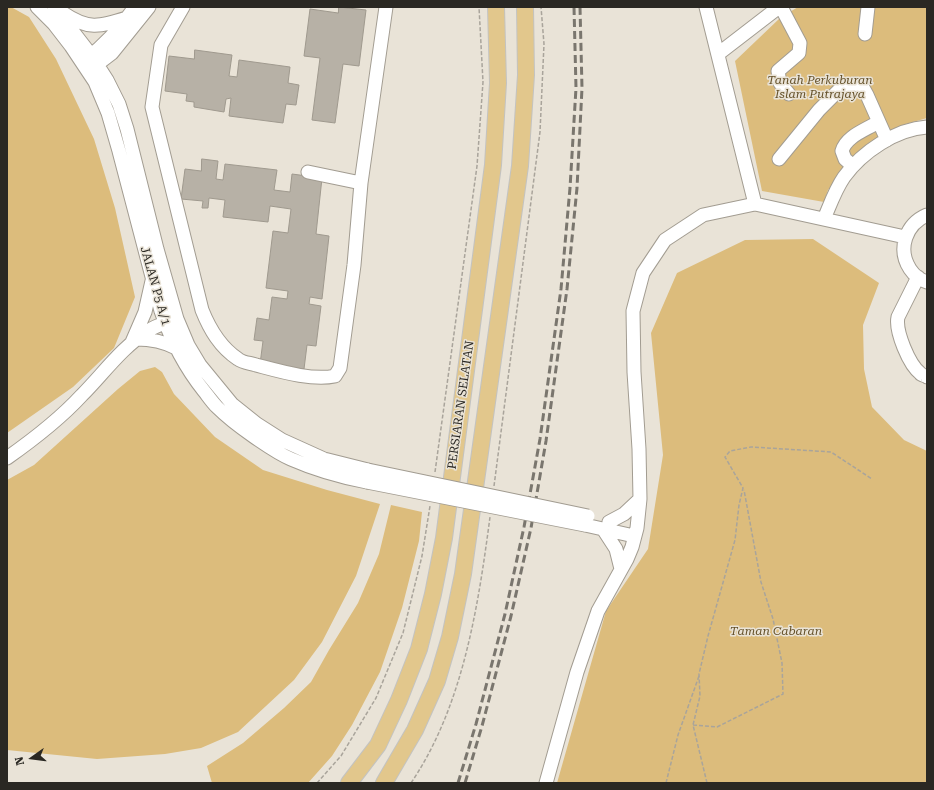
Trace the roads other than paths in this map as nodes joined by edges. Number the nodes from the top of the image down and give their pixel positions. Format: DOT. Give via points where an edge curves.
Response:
graph roads {
  1 [pos="37,7"];
  2 [pos="149,7"];
  3 [pos="182,7"];
  4 [pos="386,7"];
  5 [pos="496,7"];
  6 [pos="525,7"];
  7 [pos="706,7"];
  8 [pos="780,7"];
  9 [pos="868,7"];
  10 [pos="55,8"];
  11 [pos="131,12"];
  12 [pos="864,34"];
  13 [pos="718,54"];
  14 [pos="90,63"];
  15 [pos="789,94"];
  16 [pos="878,122"];
  17 [pos="927,127"];
  18 [pos="887,140"];
  19 [pos="779,159"];
  20 [pos="854,166"];
  21 [pos="308,172"];
  22 [pos="361,183"];
  23 [pos="755,204"];
  24 [pos="927,214"];
  25 [pos="824,219"];
  26 [pos="905,237"];
  27 [pos="153,279"];
  28 [pos="922,280"];
  29 [pos="171,321"];
  30 [pos="134,341"];
  31 [pos="176,348"];
  32 [pos="927,377"];
  33 [pos="7,458"];
  34 [pos="367,476"];
  35 [pos="640,499"];
  36 [pos="606,525"];
  37 [pos="635,532"];
  38 [pos="620,569"];
  39 [pos="349,783"];
  40 [pos="384,783"];
  41 [pos="546,783"];
  1 -- 14 [label="street, JALAN P5 A/1"];
  2 -- 14 [label="street" via="112,53"];
  3 -- 22 [label="street" via="161,45 152,107 202,310 210,329 223,346 239,360 285,373 327,378 335,376 340,368 354,265"];
  4 -- 22 [label="street"];
  5 -- 39 [label="main road, PERSIARAN SELATAN" via="498,83 493,165 442,545 433,594 419,649 399,700 378,745"];
  6 -- 40 [label="main road, PERSIARAN SELATAN" via="526,75 520,166 463,574 450,636 437,681 415,730"];
  7 -- 13 [label="street"];
  8 -- 13 [label="street"];
  8 -- 15 [label="street" via="800,43 799,53 778,71 780,83"];
  9 -- 12 [label="street"];
  10 -- 11 [label="street" via="83,24 98,26"];
  10 -- 14 [label="street, JALAN P5 A/1"];
  11 -- 14 [label="street"];
  13 -- 23 [label="street"];
  14 -- 27 [label="street, JALAN P5 A/1" via="119,151"];
  14 -- 29 [label="street, JALAN P5 A/1" via="107,80 127,129 157,249"];
  16 -- 18 [label="street"];
  16 -- 19 [label="street" via="862,86 846,86 819,110"];
  16 -- 20 [label="street" via="843,146 845,159"];
  17 -- 18 [label="street" via="905,132"];
  18 -- 20 [label="street"];
  20 -- 25 [label="street" via="834,195"];
  21 -- 22 [label="street"];
  23 -- 25 [label="street"];
  23 -- 35 [label="street" via="703,215 665,240 643,273 633,312"];
  24 -- 26 [label="street" via="911,226"];
  25 -- 26 [label="street"];
  26 -- 28 [label="street" via="906,262 913,273"];
  27 -- 29 [label="street, JALAN P5 A/1"];
  27 -- 30 [label="street" via="145,312"];
  28 -- 32 [label="street" via="898,317 897,324 906,353 921,374"];
  29 -- 30 [label="street" via="148,330"];
  29 -- 31 [label="street, JALAN P5 A/1"];
  29 -- 34 [label="street, JALAN P5 A/1" via="200,365 232,404 257,424 282,440"];
  30 -- 31 [label="street" via="152,339"];
  30 -- 33 [label="street" via="44,432"];
  31 -- 34 [label="street, JALAN P5 A/1" via="216,407 268,447 332,475"];
  34 -- 36 [label="street, bridge"];
  35 -- 36 [label="street" via="624,514"];
  35 -- 37 [label="street"];
  36 -- 37 [label="street"];
  36 -- 38 [label="street" via="616,549"];
  37 -- 38 [label="street" via="629,553"];
  38 -- 41 [label="street" via="598,610 577,672"];
}
